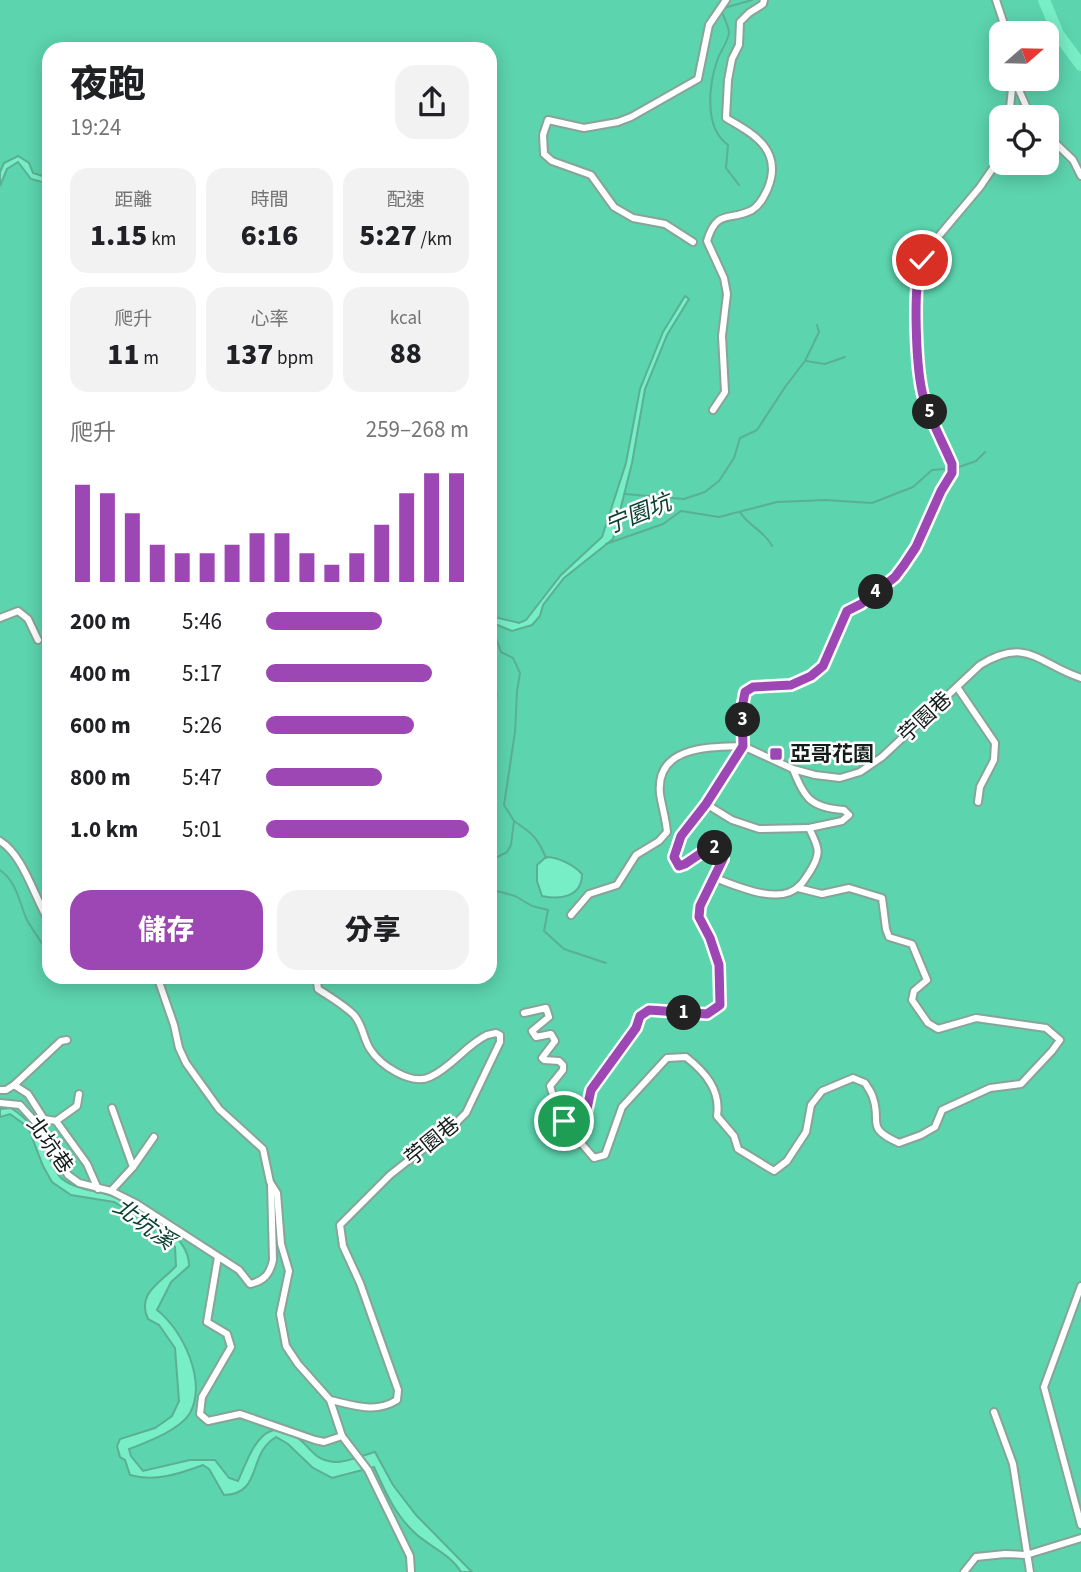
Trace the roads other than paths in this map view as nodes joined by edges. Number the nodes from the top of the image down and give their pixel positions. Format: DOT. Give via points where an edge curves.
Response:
graph roads {
  1 [pos="726,0"];
  2 [pos="764,0"];
  3 [pos="996,0"];
  4 [pos="1003,21"];
  5 [pos="1059,147"];
  6 [pos="989,173"];
  7 [pos="1081,176"];
  8 [pos="693,242"];
  9 [pos="713,410"];
  10 [pos="0,618"];
  11 [pos="38,640"];
  12 [pos="1081,678"];
  13 [pos="957,687"];
  14 [pos="743,746"];
  15 [pos="793,769"];
  16 [pos="978,802"];
  17 [pos="706,804"];
  18 [pos="809,828"];
  19 [pos="0,841"];
  20 [pos="715,878"];
  21 [pos="798,888"];
  22 [pos="42,907"];
  23 [pos="571,915"];
  24 [pos="160,984"];
  25 [pos="317,984"];
  26 [pos="524,1013"];
  27 [pos="67,1040"];
  28 [pos="14,1085"];
  29 [pos="0,1090"];
  30 [pos="79,1094"];
  31 [pos="0,1103"];
  32 [pos="112,1108"];
  33 [pos="55,1121"];
  34 [pos="154,1137"];
  35 [pos="577,1138"];
  36 [pos="133,1167"];
  37 [pos="270,1182"];
  38 [pos="98,1189"];
  39 [pos="111,1191"];
  40 [pos="218,1257"];
  41 [pos="1081,1286"];
  42 [pos="330,1400"];
  43 [pos="994,1412"];
  44 [pos="342,1436"];
  45 [pos="1081,1525"];
  46 [pos="1081,1538"];
  47 [pos="1026,1555"];
  48 [pos="411,1572"];
  49 [pos="964,1572"];
  50 [pos="1030,1572"];
  1 -- 8 [label="street" via="709,25 698,79 631,117 584,128 548,120 543,135 544,154 591,175 614,207 634,218 665,224"];
  2 -- 9 [label="street" via="740,22 739,45 728,80 726,118 764,144 773,176 754,209 722,216 707,241 727,294 722,336 725,391"];
  3 -- 4 [label="street"];
  5 -- 7 [label="street"];
  6 -- 14 [label="street" via="918,269 918,366 924,399 952,473 904,565 895,577 847,611 823,666 791,685 753,687 745,692"];
  10 -- 11 [label="street" via="18,611 28,619"];
  12 -- 13 [label="street, 苧園巷" via="1030,653 1007,652 980,665"];
  13 -- 15 [label="street, 苧園巷" via="860,772 828,778"];
  13 -- 16 [label="street" via="995,743 994,760"];
  14 -- 15 [label="street, 苧園巷"];
  14 -- 17 [label="street"];
  14 -- 23 [label="street" via="697,747 667,763 660,792 667,832 636,855 617,885 589,894"];
  15 -- 18 [label="street" via="811,803 844,810 849,816"];
  17 -- 18 [label="street" via="759,829"];
  17 -- 20 [label="street" via="681,836 674,857 679,866 715,848 723,859"];
  18 -- 21 [label="street" via="819,849 816,862"];
  19 -- 22 [label="street" via="25,872"];
  20 -- 21 [label="street" via="775,895"];
  20 -- 35 [label="street" via="699,917 719,965 720,1005 707,1014 649,1010 640,1016 591,1090"];
  21 -- 35 [label="street" via="822,894 849,888 883,898 889,937 912,944 927,980 914,990 912,1000 929,1023 938,1028 976,1018 1046,1028 1059,1040 1021,1084 990,1088 942,1110 935,1127 899,1143 882,1135 865,1083 853,1078 822,1091 811,1105 806,1132 787,1161 774,1171 738,1149 718,1116 714,1088 686,1057 667,1058 622,1107 605,1155 594,1158"];
  24 -- 37 [label="street, 北坑巷" via="186,1063 219,1109 263,1149"];
  25 -- 42 [label="street, 苧園巷" via="354,1015 378,1059 410,1078 426,1079 442,1072 482,1038 500,1035 466,1113 390,1175 340,1225 343,1246 398,1390 397,1400 374,1409"];
  26 -- 35 [label="street" via="546,1008 549,1012 550,1017 532,1031 536,1037 551,1034 555,1039 542,1058 563,1065 550,1086 564,1121"];
  27 -- 28 [label="street"];
  28 -- 29 [label="street"];
  28 -- 33 [label="street" via="27,1094 44,1119"];
  30 -- 33 [label="street" via="77,1106"];
  31 -- 38 [label="street, 北坑巷" via="20,1105 39,1126 68,1174"];
  32 -- 36 [label="street"];
  33 -- 38 [label="street" via="87,1164"];
  34 -- 36 [label="street"];
  36 -- 39 [label="street"];
  37 -- 40 [label="street, 北坑巷" via="270,1271 250,1284 239,1270"];
  37 -- 42 [label="street, 北坑巷" via="277,1192 281,1244 289,1271 280,1314 286,1346"];
  38 -- 39 [label="street, 北坑巷"];
  39 -- 40 [label="street, 北坑巷"];
  40 -- 44 [label="street" via="206,1322 227,1335 232,1347 202,1397 200,1414 208,1421 240,1414 324,1442"];
  41 -- 45 [label="street" via="1044,1387"];
  42 -- 44 [label="street, 北坑巷"];
  43 -- 47 [label="street" via="1013,1464"];
  44 -- 48 [label="street, 北坑巷" via="368,1470 410,1556"];
  46 -- 47 [label="street"];
  47 -- 49 [label="street" via="976,1557"];
  47 -- 50 [label="street"];
}
